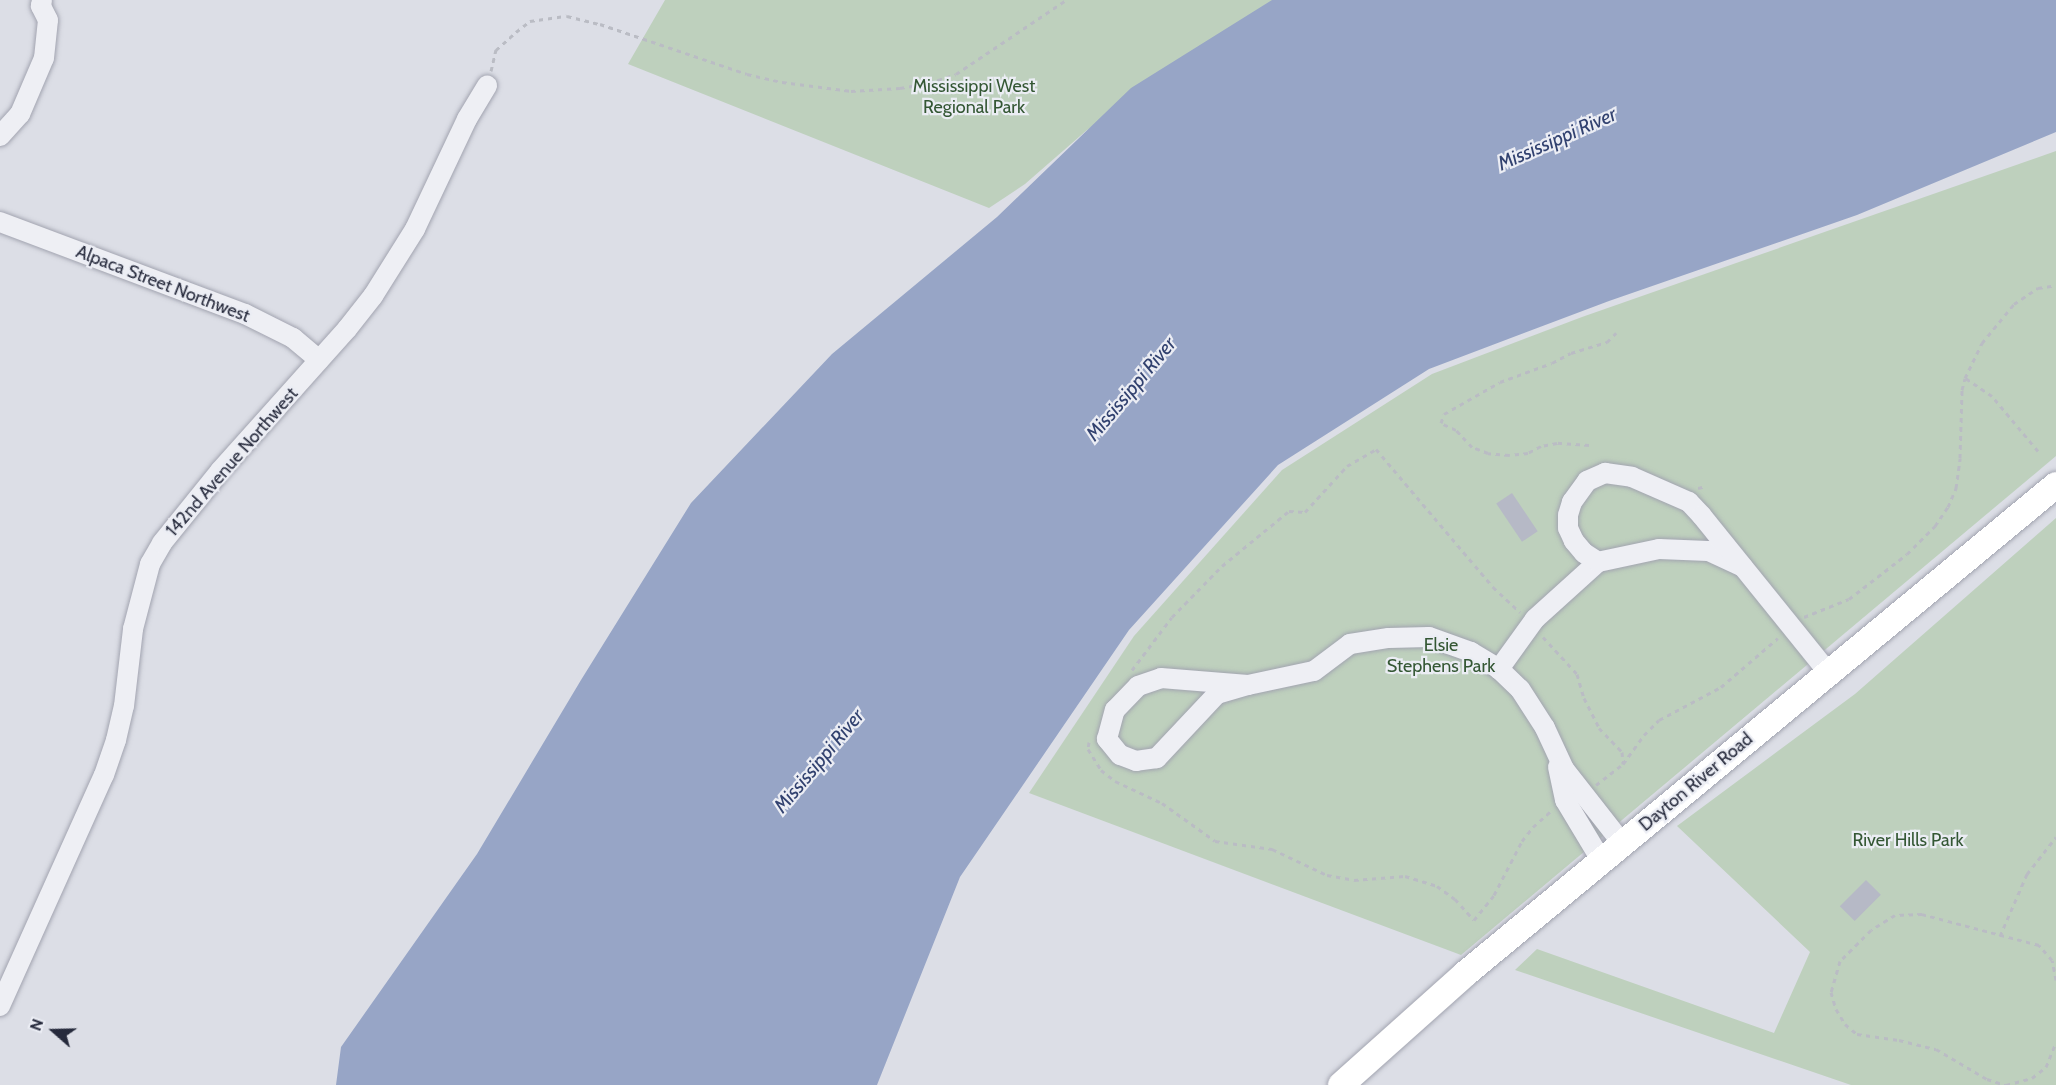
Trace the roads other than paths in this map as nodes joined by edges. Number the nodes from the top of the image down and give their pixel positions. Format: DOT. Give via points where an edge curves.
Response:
graph roads {
  1 [pos="42,0"];
  2 [pos="487,86"];
  3 [pos="0,136"];
  4 [pos="0,222"];
  5 [pos="320,360"];
  6 [pos="2056,485"];
  7 [pos="1598,562"];
  8 [pos="1743,567"];
  9 [pos="1499,669"];
  10 [pos="1828,672"];
  11 [pos="1248,685"];
  12 [pos="1572,796"];
  13 [pos="1622,843"];
  14 [pos="1601,861"];
  15 [pos="0,1006"];
  16 [pos="1341,1085"];
  1 -- 3 [label="street" via="48,20 44,58 20,114"];
  2 -- 5 [label="street, 142nd Avenue Northwest" via="396,261 373,296"];
  4 -- 5 [label="street, Alpaca Street Northwest" via="245,315 293,338"];
  5 -- 15 [label="street, 142nd Avenue Northwest" via="220,471 162,543 150,564 133,629 116,740"];
  6 -- 10 [label="main road, Dayton River Road"];
  7 -- 8 [label="street" via="1659,549 1708,551"];
  7 -- 8 [label="street" via="1574,541 1568,515 1572,501 1587,481 1605,473 1632,477 1689,502"];
  7 -- 9 [label="street" via="1535,619"];
  8 -- 10 [label="street"];
  9 -- 11 [label="street" via="1471,652 1429,637 1389,638 1350,644 1314,671"];
  9 -- 12 [label="street" via="1520,689 1552,744"];
  10 -- 13 [label="main road, Dayton River Road"];
  11 -- 11 [label="street" via="1161,678 1138,686 1115,710 1107,739 1120,755 1136,761 1157,758 1217,694"];
  12 -- 13 [label="street"];
  12 -- 14 [label="street"];
  13 -- 14 [label="main road, Dayton River Road"];
  14 -- 16 [label="main road, Dayton River Road" via="1465,974"];
}
